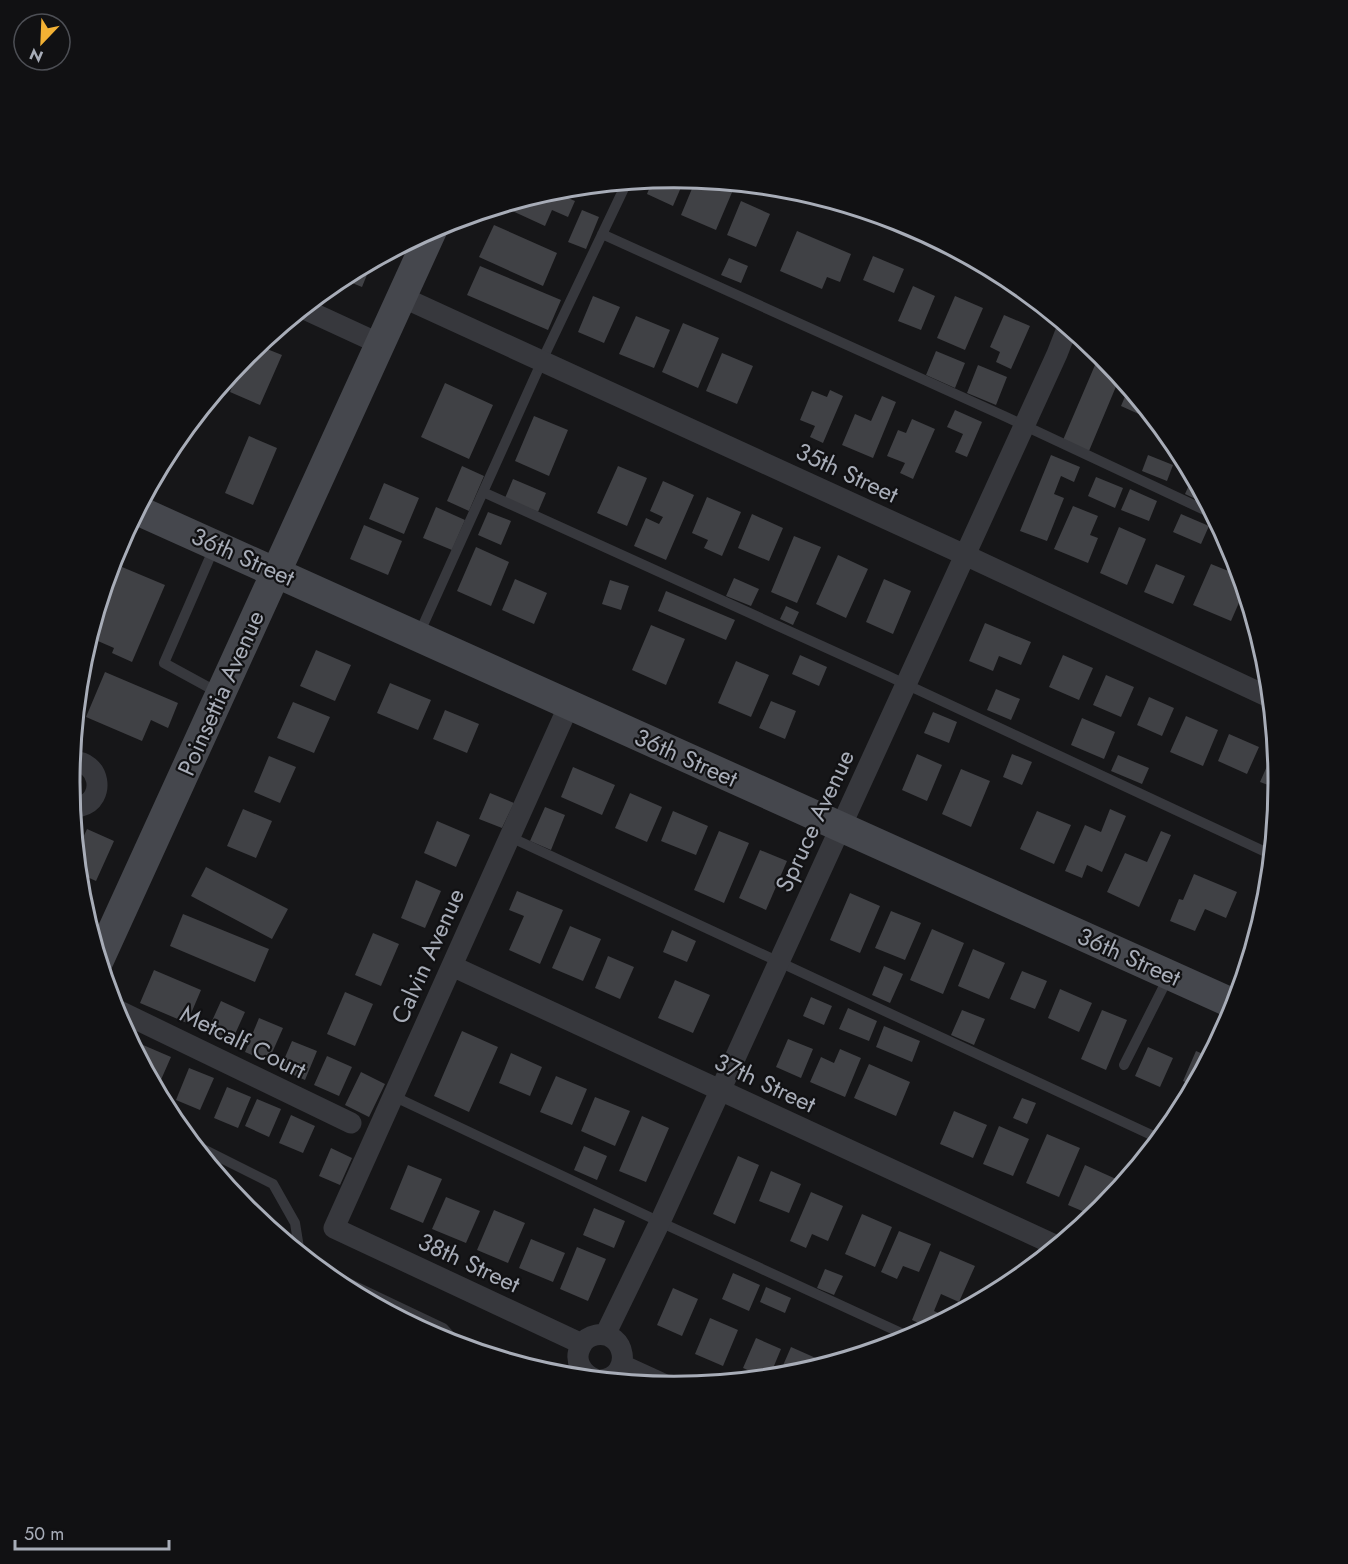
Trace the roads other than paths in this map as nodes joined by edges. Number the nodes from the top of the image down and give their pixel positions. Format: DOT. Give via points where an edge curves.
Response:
graph roads {
  1 [pos="623,190"];
  2 [pos="602,234"];
  3 [pos="427,242"];
  4 [pos="402,297"];
  5 [pos="310,312"];
  6 [pos="1065,334"];
  7 [pos="380,344"];
  8 [pos="542,361"];
  9 [pos="1024,426"];
  10 [pos="483,492"];
  11 [pos="1202,509"];
  12 [pos="144,513"];
  13 [pos="216,545"];
  14 [pos="965,555"];
  15 [pos="276,572"];
  16 [pos="418,636"];
  17 [pos="906,684"];
  18 [pos="1261,693"];
  19 [pos="221,694"];
  20 [pos="569,705"];
  21 [pos="81,761"];
  22 [pos="81,805"];
  23 [pos="840,828"];
  24 [pos="510,837"];
  25 [pos="1264,851"];
  26 [pos="104,949"];
  27 [pos="779,962"];
  28 [pos="452,966"];
  29 [pos="1169,975"];
  30 [pos="1227,1001"];
  31 [pos="127,1015"];
  32 [pos="1124,1065"];
  33 [pos="721,1090"];
  34 [pos="393,1096"];
  35 [pos="351,1122"];
  36 [pos="1152,1135"];
  37 [pos="208,1152"];
  38 [pos="660,1222"];
  39 [pos="334,1228"];
  40 [pos="298,1242"];
  41 [pos="1050,1243"];
  42 [pos="899,1332"];
  43 [pos="605,1335"];
  44 [pos="582,1344"];
  45 [pos="622,1365"];
  46 [pos="583,1369"];
  47 [pos="617,1373"];
  48 [pos="644,1375"];
  1 -- 2 [label="lane"];
  2 -- 8 [label="lane"];
  2 -- 9 [label="lane"];
  3 -- 4 [label="street, Poinsettia Avenue"];
  4 -- 7 [label="street, Poinsettia Avenue"];
  4 -- 8 [label="street, 35th Street"];
  5 -- 7 [label="street"];
  6 -- 9 [label="street, Spruce Avenue"];
  7 -- 15 [label="street, Poinsettia Avenue"];
  8 -- 10 [label="lane"];
  8 -- 14 [label="street, 35th Street"];
  9 -- 11 [label="lane"];
  9 -- 14 [label="street, Spruce Avenue"];
  10 -- 16 [label="lane"];
  10 -- 17 [label="lane"];
  12 -- 13 [label="street, 36th Street"];
  13 -- 15 [label="street, 36th Street"];
  13 -- 19 [label="lane" via="164,663"];
  14 -- 17 [label="street, Spruce Avenue"];
  14 -- 18 [label="street, 35th Street"];
  15 -- 16 [label="street, 36th Street"];
  15 -- 19 [label="street, Poinsettia Avenue"];
  16 -- 20 [label="street, 36th Street"];
  17 -- 23 [label="street, Spruce Avenue"];
  17 -- 25 [label="lane"];
  19 -- 26 [label="street, Poinsettia Avenue"];
  20 -- 23 [label="street, 36th Street"];
  20 -- 24 [label="street, Calvin Avenue"];
  21 -- 22 [label="street" via="92,769 98,782 95,796"];
  23 -- 27 [label="street, Spruce Avenue"];
  23 -- 29 [label="street, 36th Street"];
  24 -- 27 [label="lane"];
  24 -- 28 [label="street, Calvin Avenue"];
  27 -- 33 [label="street, Spruce Avenue"];
  27 -- 36 [label="lane"];
  28 -- 33 [label="street, 37th Street"];
  28 -- 34 [label="street, Calvin Avenue"];
  29 -- 30 [label="street, 36th Street"];
  29 -- 32 [label="lane"];
  31 -- 35 [label="street, Metcalf Court"];
  33 -- 38 [label="street, Spruce Avenue"];
  33 -- 41 [label="street, 37th Street"];
  34 -- 38 [label="lane"];
  34 -- 39 [label="street, Calvin Avenue"];
  37 -- 40 [label="lane" via="273,1184 295,1223"];
  38 -- 42 [label="lane"];
  38 -- 43 [label="street, Spruce Avenue"];
  39 -- 44 [label="street, 38th Street"];
  43 -- 44 [label="street" via="592,1336"];
  43 -- 45 [label="street" via="618,1343"];
  44 -- 46 [label="street" via="579,1365"];
  45 -- 47 [label="street"];
  45 -- 48 [label="street"];
}
